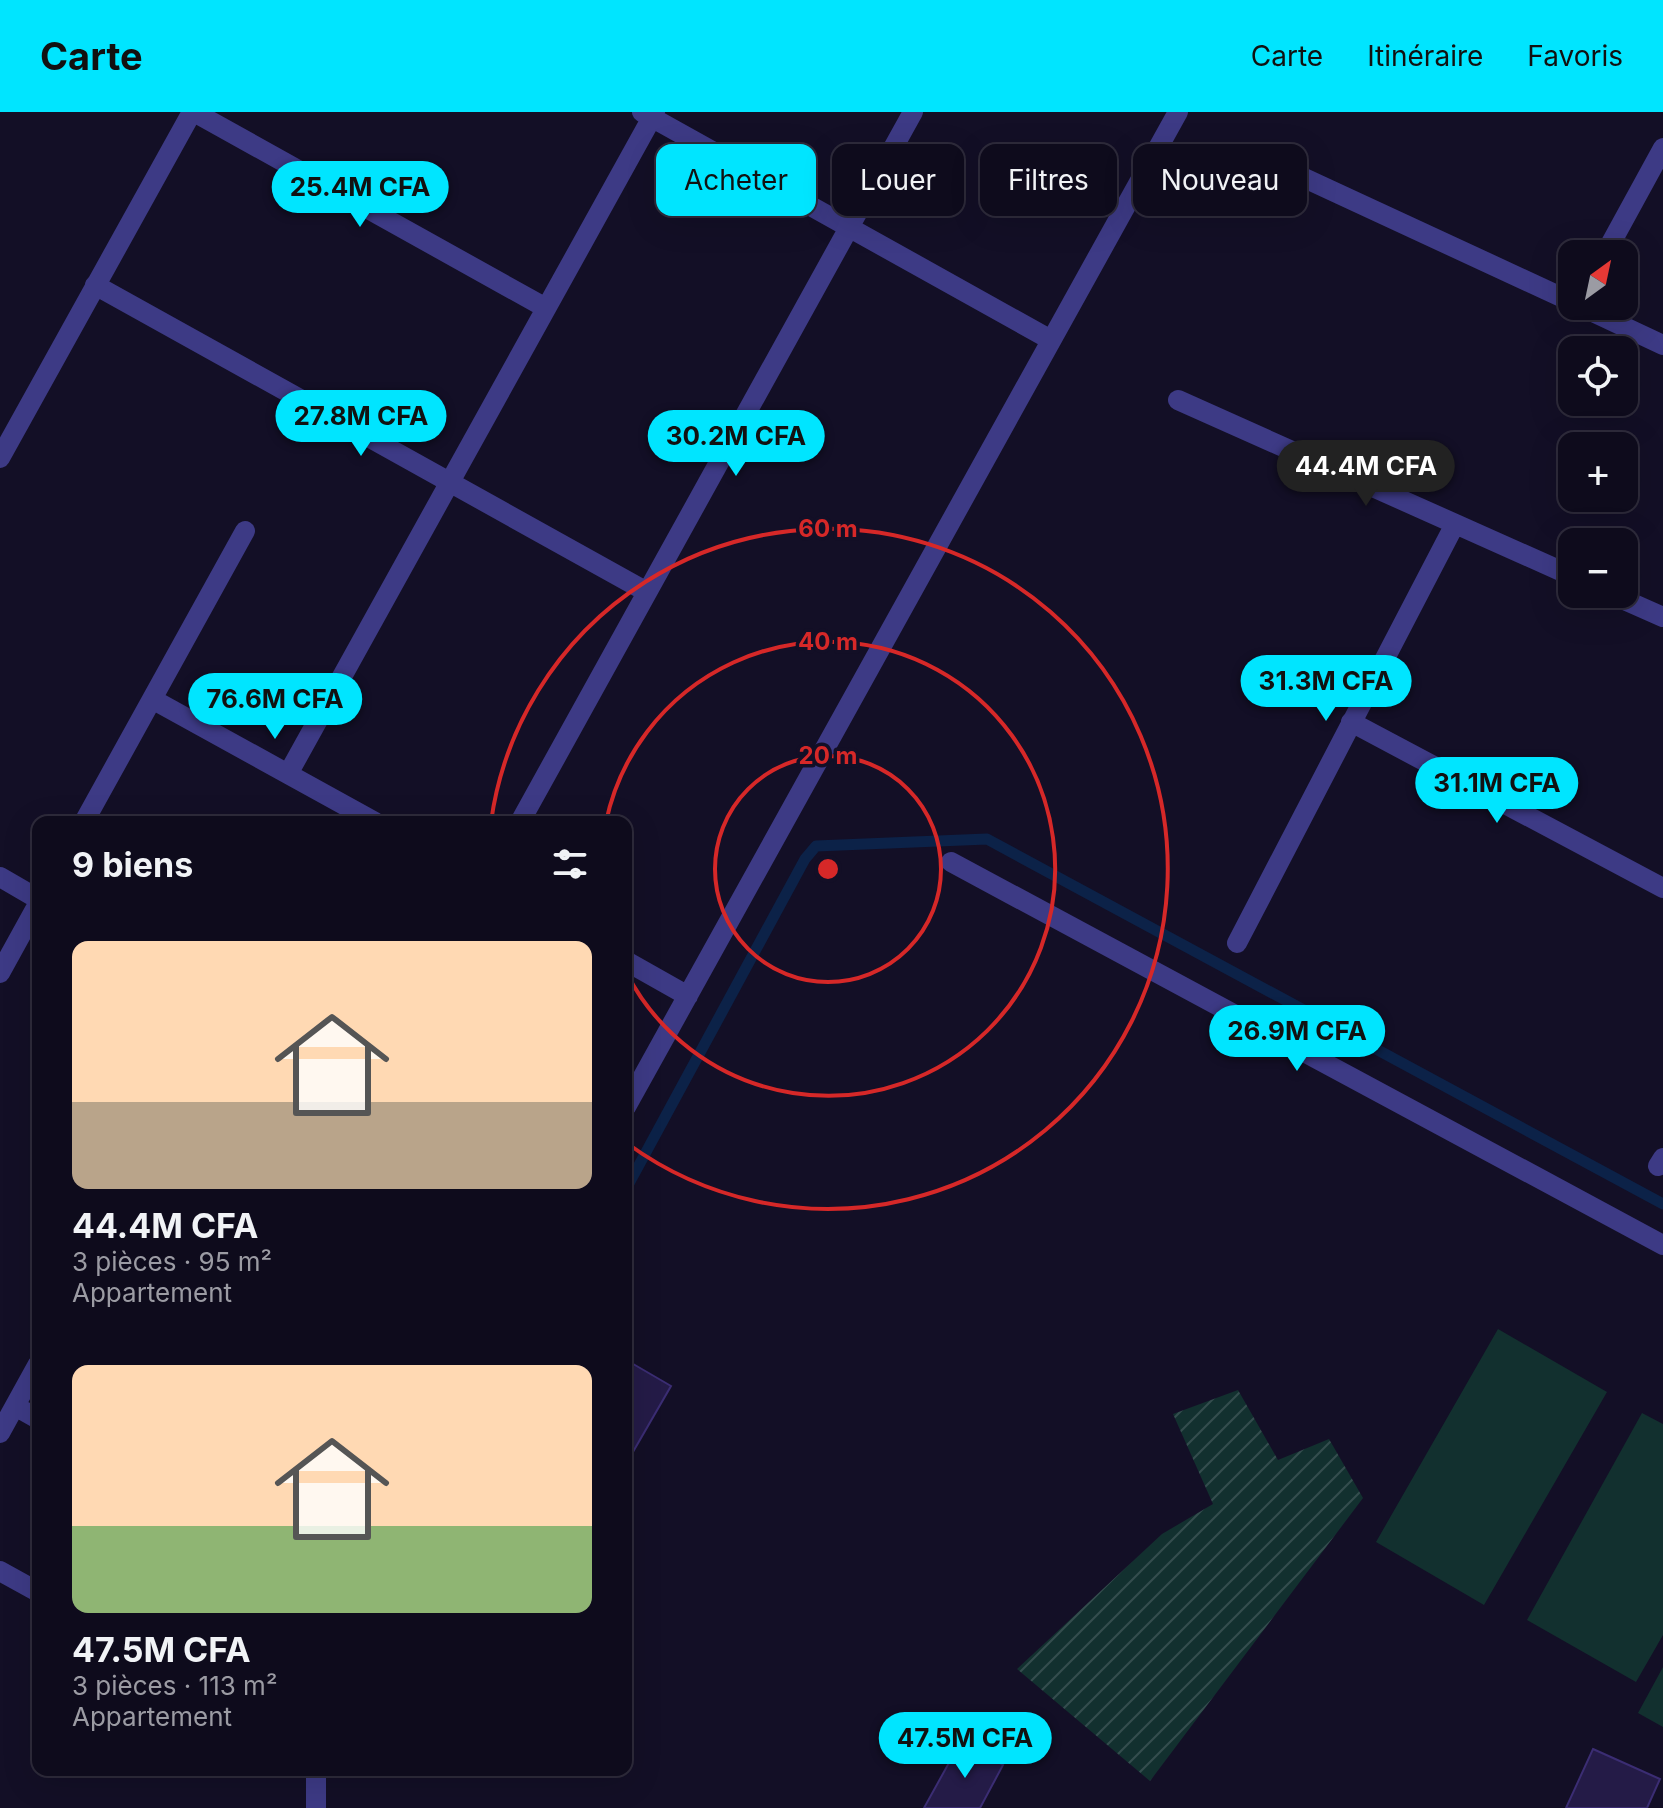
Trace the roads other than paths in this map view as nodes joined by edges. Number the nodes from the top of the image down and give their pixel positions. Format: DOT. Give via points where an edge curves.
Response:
graph roads {
  1 [pos="193,112"];
  2 [pos="913,112"];
  3 [pos="1178,112"];
  4 [pos="649,114"];
  5 [pos="1663,148"];
  6 [pos="1307,179"];
  7 [pos="849,227"];
  8 [pos="1613,240"];
  9 [pos="95,285"];
  10 [pos="1558,296"];
  11 [pos="546,308"];
  12 [pos="1610,320"];
  13 [pos="1051,340"];
  14 [pos="1663,345"];
  15 [pos="1178,400"];
  16 [pos="0,458"];
  17 [pos="450,482"];
  18 [pos="1455,524"];
  19 [pos="245,531"];
  20 [pos="1558,570"];
  21 [pos="647,592"];
  22 [pos="1638,606"];
  23 [pos="1663,617"];
  24 [pos="152,699"];
  25 [pos="1351,722"];
  26 [pos="288,774"];
  27 [pos="87,816"];
  28 [pos="364,816"];
  29 [pos="523,816"];
  30 [pos="951,862"];
  31 [pos="0,877"];
  32 [pos="1663,888"];
  33 [pos="32,898"];
  34 [pos="32,913"];
  35 [pos="1237,943"];
  36 [pos="632,964"];
  37 [pos="0,973"];
  38 [pos="688,996"];
  39 [pos="632,1096"];
  40 [pos="1663,1245"];
  41 [pos="32,1375"];
  42 [pos="15,1406"];
  43 [pos="32,1416"];
  44 [pos="0,1433"];
  45 [pos="0,1571"];
  46 [pos="32,1589"];
  47 [pos="316,1776"];
  48 [pos="316,1808"];
  1 -- 9 [label="street"];
  1 -- 11 [label="street"];
  2 -- 7 [label="street"];
  3 -- 13 [label="street"];
  4 -- 7 [label="street"];
  4 -- 11 [label="street"];
  5 -- 8 [label="street"];
  6 -- 10 [label="street"];
  7 -- 13 [label="street"];
  7 -- 21 [label="street"];
  9 -- 16 [label="street"];
  9 -- 17 [label="street"];
  11 -- 17 [label="street"];
  12 -- 14 [label="street"];
  13 -- 38 [label="street"];
  15 -- 18 [label="street"];
  17 -- 21 [label="street"];
  17 -- 26 [label="street"];
  18 -- 20 [label="street"];
  18 -- 25 [label="street"];
  19 -- 24 [label="street"];
  21 -- 29 [label="street"];
  22 -- 23 [label="street"];
  24 -- 26 [label="street"];
  24 -- 27 [label="street"];
  25 -- 32 [label="street"];
  25 -- 35 [label="street"];
  26 -- 28 [label="street"];
  30 -- 40 [label="street"];
  31 -- 33 [label="street"];
  34 -- 37 [label="street"];
  36 -- 38 [label="street"];
  38 -- 39 [label="street"];
  41 -- 42 [label="street"];
  42 -- 43 [label="street"];
  42 -- 44 [label="street"];
  45 -- 46 [label="street"];
  47 -- 48 [label="street"];
}
